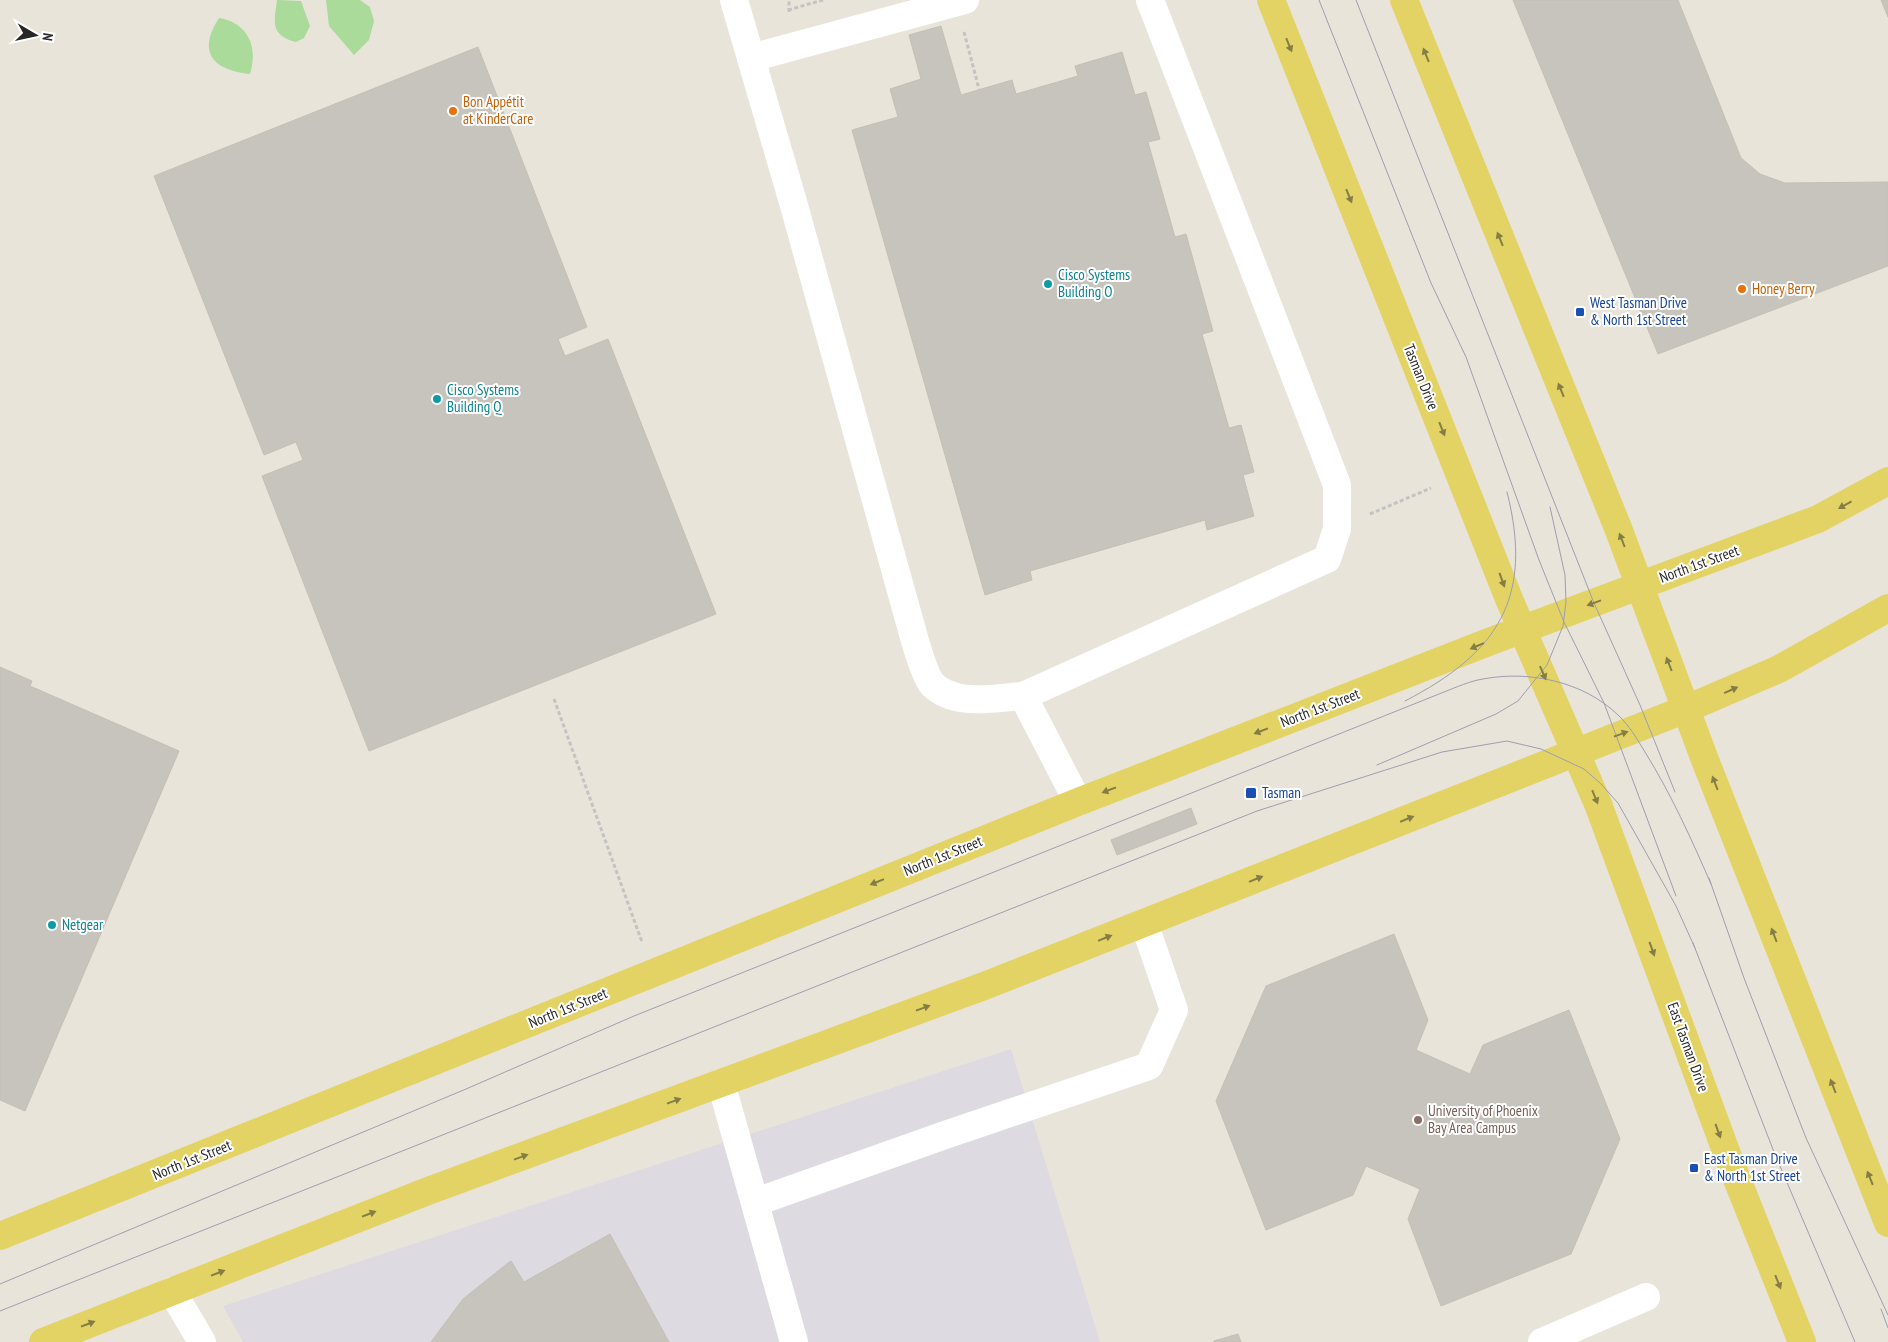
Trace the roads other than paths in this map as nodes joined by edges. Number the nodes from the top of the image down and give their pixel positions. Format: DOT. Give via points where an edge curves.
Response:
graph roads {
  1 [pos="734,0"];
  2 [pos="1150,0"];
  3 [pos="1271,0"];
  4 [pos="1404,0"];
  5 [pos="962,1"];
  6 [pos="750,58"];
  7 [pos="1888,481"];
  8 [pos="1639,586"];
  9 [pos="1888,608"];
  10 [pos="1523,629"];
  11 [pos="1023,696"];
  12 [pos="1686,710"];
  13 [pos="1576,752"];
  14 [pos="1078,802"];
  15 [pos="1144,923"];
  16 [pos="721,1083"];
  17 [pos="756,1202"];
  18 [pos="1888,1223"];
  19 [pos="0,1236"];
  20 [pos="172,1291"];
  21 [pos="1646,1296"];
  22 [pos="43,1342"];
  23 [pos="202,1342"];
  24 [pos="794,1342"];
  25 [pos="1542,1342"];
  26 [pos="1802,1342"];
  1 -- 6 [label="street"];
  2 -- 11 [label="street" via="1337,485 1337,529 1327,559"];
  3 -- 10 [label="main road, Tasman Drive, one-way"];
  8 -- 4 [label="main road, one-way"];
  5 -- 6 [label="street"];
  6 -- 11 [label="street" via="914,641 931,683 951,696 972,699"];
  7 -- 8 [label="main road, North 1st Street, one-way" via="1818,519"];
  8 -- 10 [label="main road, North 1st Street, one-way"];
  12 -- 8 [label="main road, one-way"];
  12 -- 9 [label="main road, one-way" via="1779,669"];
  10 -- 13 [label="main road, Tasman Drive, one-way"];
  10 -- 14 [label="main road, North 1st Street, one-way"];
  11 -- 14 [label="street"];
  13 -- 12 [label="main road, one-way"];
  18 -- 12 [label="main road, one-way"];
  15 -- 13 [label="main road, one-way"];
  13 -- 26 [label="main road, East Tasman Drive, one-way" via="1727,1154"];
  14 -- 19 [label="main road, North 1st Street, one-way"];
  16 -- 15 [label="main road, one-way"];
  15 -- 17 [label="street" via="1174,1010 1149,1066"];
  16 -- 17 [label="street"];
  20 -- 16 [label="main road, one-way" via="428,1191"];
  17 -- 24 [label="street"];
  22 -- 20 [label="main road, one-way"];
  20 -- 23 [label="street"];
  21 -- 25 [label="street"];
}
